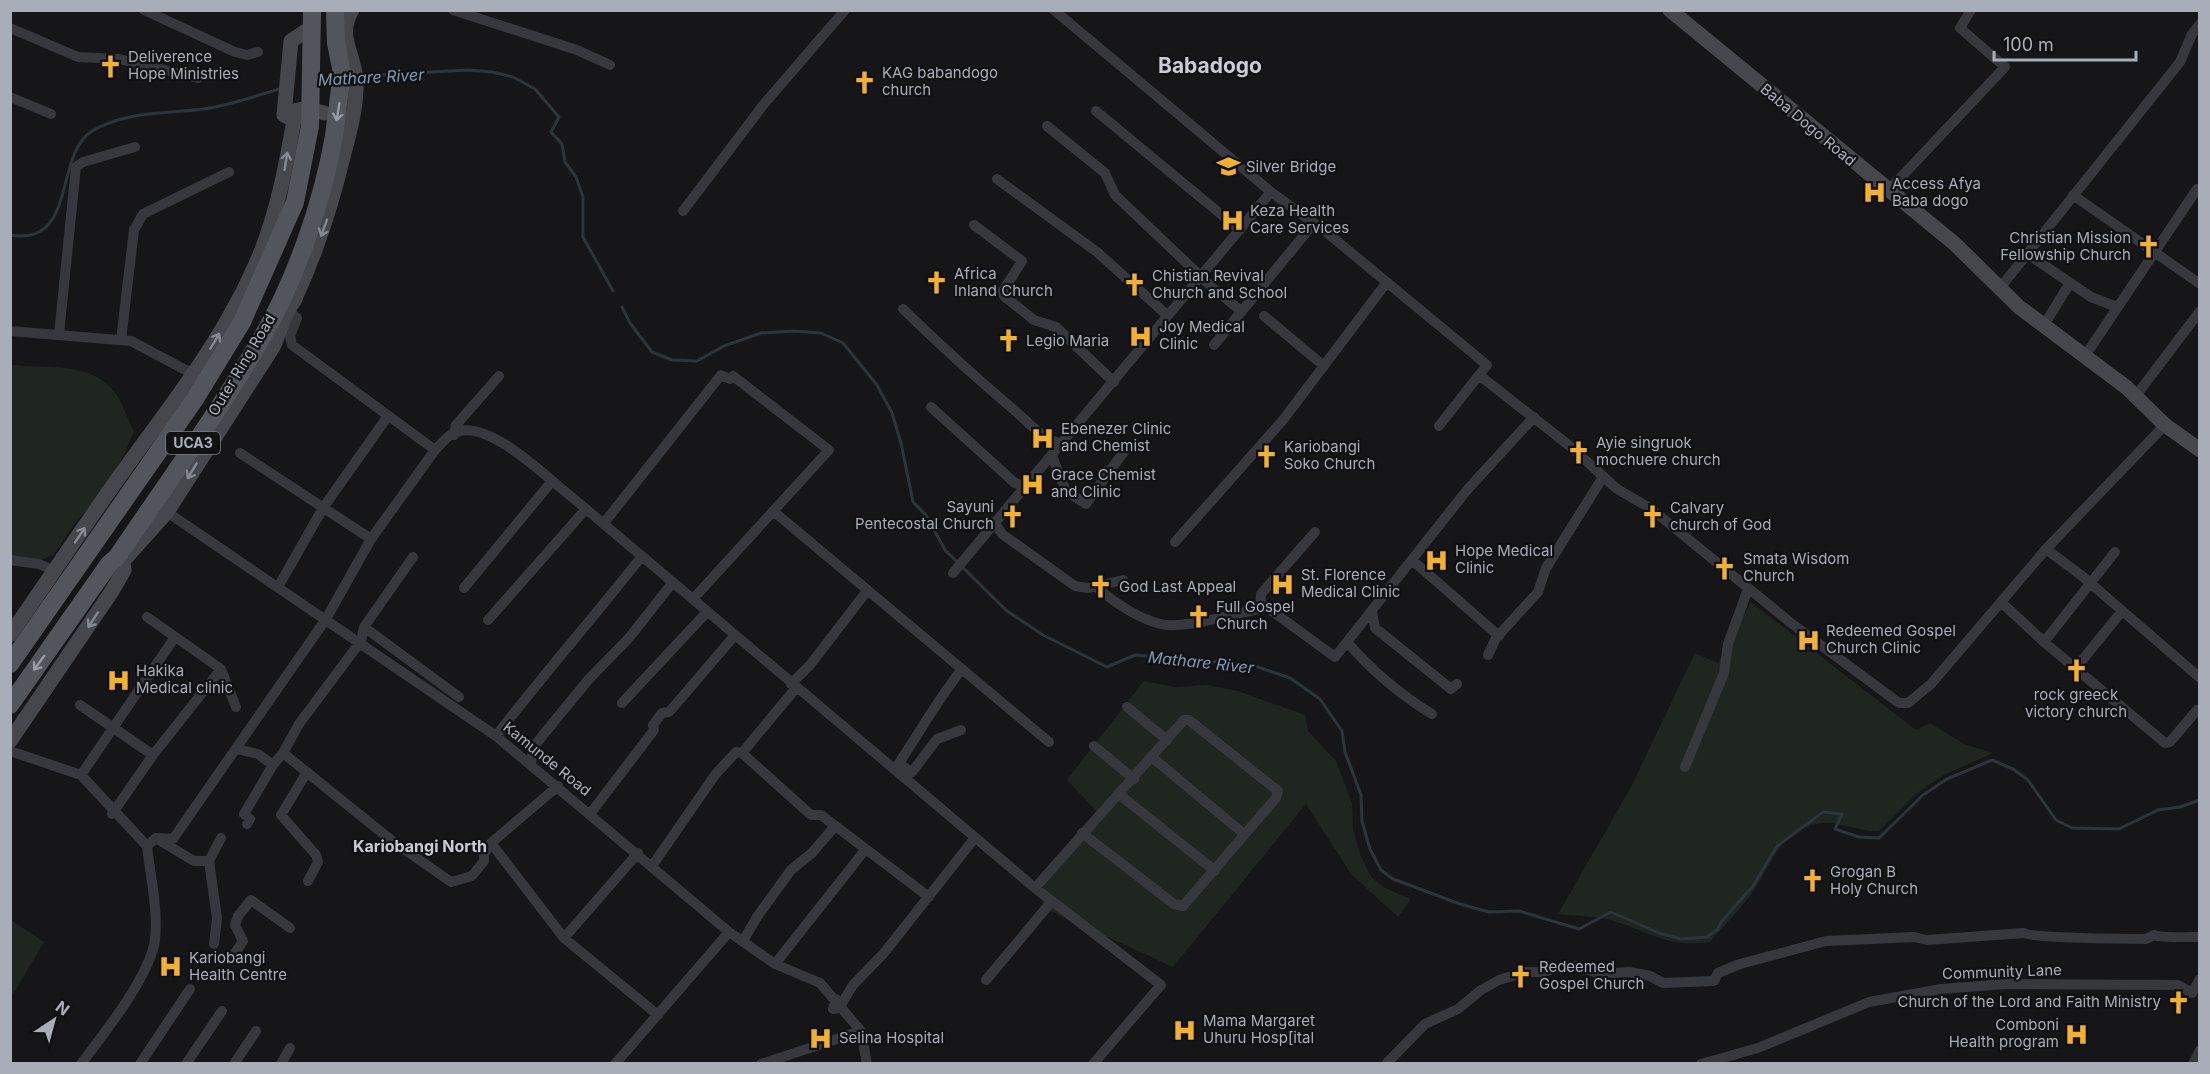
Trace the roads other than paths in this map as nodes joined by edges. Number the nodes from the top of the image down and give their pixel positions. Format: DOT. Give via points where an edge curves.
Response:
graph roads {
  1 [pos="144,10"];
  2 [pos="306,10"];
  3 [pos="312,10"];
  4 [pos="335,10"];
  5 [pos="352,10"];
  6 [pos="845,10"];
  7 [pos="1054,10"];
  8 [pos="1670,10"];
  9 [pos="1971,10"];
  10 [pos="454,11"];
  11 [pos="2199,24"];
  12 [pos="10,28"];
  13 [pos="306,31"];
  14 [pos="345,39"];
  15 [pos="258,52"];
  16 [pos="610,65"];
  17 [pos="198,78"];
  18 [pos="10,97"];
  19 [pos="1096,111"];
  20 [pos="324,113"];
  21 [pos="51,114"];
  22 [pos="289,117"];
  23 [pos="1047,126"];
  24 [pos="135,147"];
  25 [pos="228,172"];
  26 [pos="997,179"];
  27 [pos="2197,189"];
  28 [pos="1888,191"];
  29 [pos="1271,192"];
  30 [pos="2073,195"];
  31 [pos="683,211"];
  32 [pos="1314,223"];
  33 [pos="974,225"];
  34 [pos="1240,230"];
  35 [pos="2154,251"];
  36 [pos="2026,253"];
  37 [pos="1201,275"];
  38 [pos="1387,282"];
  39 [pos="2070,283"];
  40 [pos="2199,285"];
  41 [pos="2000,288"];
  42 [pos="2117,308"];
  43 [pos="287,309"];
  44 [pos="903,309"];
  45 [pos="1241,311"];
  46 [pos="2199,311"];
  47 [pos="1167,315"];
  48 [pos="1264,316"];
  49 [pos="2044,325"];
  50 [pos="10,330"];
  51 [pos="59,334"];
  52 [pos="264,334"];
  53 [pos="121,340"];
  54 [pos="1214,345"];
  55 [pos="2085,356"];
  56 [pos="1324,366"];
  57 [pos="195,375"];
  58 [pos="1479,375"];
  59 [pos="499,376"];
  60 [pos="253,378"];
  61 [pos="1114,382"];
  62 [pos="2135,397"];
  63 [pos="931,407"];
  64 [pos="388,416"];
  65 [pos="1534,417"];
  66 [pos="2165,425"];
  67 [pos="1439,426"];
  68 [pos="462,430"];
  69 [pos="1062,444"];
  70 [pos="1128,447"];
  71 [pos="435,450"];
  72 [pos="2199,450"];
  73 [pos="240,453"];
  74 [pos="1052,456"];
  75 [pos="1603,477"];
  76 [pos="552,481"];
  77 [pos="1028,487"];
  78 [pos="323,508"];
  79 [pos="586,509"];
  80 [pos="773,511"];
  81 [pos="167,512"];
  82 [pos="994,522"];
  83 [pos="604,524"];
  84 [pos="1315,532"];
  85 [pos="371,539"];
  86 [pos="1175,542"];
  87 [pos="2046,549"];
  88 [pos="2115,552"];
  89 [pos="413,556"];
  90 [pos="642,556"];
  91 [pos="10,560"];
  92 [pos="1412,560"];
  93 [pos="118,563"];
  94 [pos="55,571"];
  95 [pos="954,572"];
  96 [pos="1123,580"];
  97 [pos="673,582"];
  98 [pos="2090,583"];
  99 [pos="278,587"];
  100 [pos="1096,587"];
  101 [pos="464,588"];
  102 [pos="1748,590"];
  103 [pos="867,591"];
  104 [pos="693,599"];
  105 [pos="2001,602"];
  106 [pos="1260,606"];
  107 [pos="2122,611"];
  108 [pos="707,612"];
  109 [pos="1372,612"];
  110 [pos="147,617"];
  111 [pos="326,619"];
  112 [pos="488,620"];
  113 [pos="364,627"];
  114 [pos="10,635"];
  115 [pos="735,635"];
  116 [pos="1499,636"];
  117 [pos="175,637"];
  118 [pos="1347,642"];
  119 [pos="2044,642"];
  120 [pos="1326,645"];
  121 [pos="1488,655"];
  122 [pos="10,664"];
  123 [pos="2076,668"];
  124 [pos="221,669"];
  125 [pos="962,669"];
  126 [pos="2199,678"];
  127 [pos="1457,684"];
  128 [pos="794,686"];
  129 [pos="459,697"];
  130 [pos="622,703"];
  131 [pos="10,705"];
  132 [pos="80,705"];
  133 [pos="236,707"];
  134 [pos="1127,707"];
  135 [pos="2197,710"];
  136 [pos="1432,714"];
  137 [pos="114,726"];
  138 [pos="961,730"];
  139 [pos="496,736"];
  140 [pos="1167,740"];
  141 [pos="10,741"];
  142 [pos="1049,742"];
  143 [pos="1094,746"];
  144 [pos="237,749"];
  145 [pos="10,752"];
  146 [pos="283,753"];
  147 [pos="742,753"];
  148 [pos="153,755"];
  149 [pos="1153,758"];
  150 [pos="273,765"];
  151 [pos="531,765"];
  152 [pos="897,767"];
  153 [pos="1685,767"];
  154 [pos="307,772"];
  155 [pos="81,775"];
  156 [pos="1134,779"];
  157 [pos="558,786"];
  158 [pos="1120,795"];
  159 [pos="111,814"];
  160 [pos="590,814"];
  161 [pos="247,824"];
  162 [pos="835,826"];
  163 [pos="1082,833"];
  164 [pos="1244,834"];
  165 [pos="156,838"];
  166 [pos="221,838"];
  167 [pos="974,839"];
  168 [pos="491,843"];
  169 [pos="147,846"];
  170 [pos="865,850"];
  171 [pos="638,853"];
  172 [pos="209,861"];
  173 [pos="652,866"];
  174 [pos="1215,871"];
  175 [pos="308,881"];
  176 [pos="1035,888"];
  177 [pos="929,897"];
  178 [pos="1052,901"];
  179 [pos="290,928"];
  180 [pos="729,932"];
  181 [pos="2199,937"];
  182 [pos="564,938"];
  183 [pos="743,941"];
  184 [pos="214,944"];
  185 [pos="233,956"];
  186 [pos="775,964"];
  187 [pos="986,980"];
  188 [pos="2199,981"];
  189 [pos="190,989"];
  190 [pos="836,999"];
  191 [pos="222,1011"];
  192 [pos="658,1015"];
  193 [pos="256,1031"];
  194 [pos="861,1031"];
  195 [pos="290,1048"];
  196 [pos="2199,1050"];
  197 [pos="81,1064"];
  198 [pos="140,1064"];
  199 [pos="186,1064"];
  200 [pos="234,1064"];
  201 [pos="280,1064"];
  202 [pos="615,1064"];
  203 [pos="761,1064"];
  204 [pos="867,1064"];
  205 [pos="1093,1064"];
  206 [pos="1386,1064"];
  207 [pos="1701,1064"];
  208 [pos="2193,1064"];
  1 -- 15 [label="street" via="235,52"];
  2 -- 13 [label="main road"];
  3 -- 122 [label="main road, Outer Ring Road / UCA3, bridge" via="308,149 295,202 242,322 195,399"];
  4 -- 52 [label="main road, Outer Ring Road / UCA3, one-way, bridge" via="342,73 330,158 316,211"];
  5 -- 14 [label="main road" via="345,21"];
  6 -- 31 [label="street" via="764,104"];
  7 -- 29 [label="street"];
  8 -- 28 [label="main road, Baba Dogo Road"];
  9 -- 28 [label="street" via="1960,28 2005,67"];
  10 -- 16 [label="street" via="577,50"];
  11 -- 30 [label="street" via="2180,62"];
  12 -- 17 [label="street" via="78,57 119,59"];
  13 -- 14 [label="main road" via="297,36 318,44"];
  13 -- 22 [label="main road, UCA3" via="291,41"];
  14 -- 43 [label="main road, Outer Ring Road / UCA3, one-way" via="356,80 341,170 326,222 294,301"];
  18 -- 21 [label="street"];
  19 -- 34 [label="street"];
  20 -- 22 [label="main road" via="309,109 293,111"];
  57 -- 22 [label="main road, UCA3, one-way" via="224,328 262,249 280,194"];
  23 -- 37 [label="street" via="1105,173 1115,195"];
  24 -- 51 [label="street" via="83,162 76,168"];
  25 -- 53 [label="street" via="143,214 137,221"];
  26 -- 47 [label="street" via="1097,252"];
  27 -- 35 [label="street"];
  28 -- 41 [label="main road, Baba Dogo Road" via="1955,244"];
  29 -- 32 [label="street"];
  29 -- 34 [label="street"];
  30 -- 35 [label="street"];
  30 -- 36 [label="street"];
  32 -- 38 [label="street"];
  32 -- 45 [label="street"];
  33 -- 61 [label="street" via="1022,261 1004,296 1041,324 1056,327"];
  34 -- 37 [label="street"];
  35 -- 40 [label="street"];
  35 -- 42 [label="street"];
  36 -- 39 [label="street"];
  36 -- 41 [label="street"];
  37 -- 45 [label="street"];
  37 -- 47 [label="street"];
  38 -- 56 [label="street"];
  38 -- 58 [label="street" via="1487,365"];
  39 -- 42 [label="street"];
  39 -- 49 [label="street"];
  41 -- 49 [label="main road, Baba Dogo Road"];
  42 -- 55 [label="street"];
  43 -- 60 [label="main road, Outer Ring Road / UCA3" via="273,347"];
  43 -- 64 [label="street" via="297,318 290,336 292,345"];
  44 -- 69 [label="street" via="969,373 1038,431"];
  45 -- 54 [label="street"];
  46 -- 62 [label="street"];
  47 -- 61 [label="street"];
  48 -- 56 [label="street"];
  49 -- 55 [label="main road, Baba Dogo Road"];
  50 -- 51 [label="street"];
  51 -- 53 [label="street"];
  52 -- 60 [label="main road"];
  52 -- 93 [label="main road, Outer Ring Road / UCA3"];
  53 -- 57 [label="street" via="140,345"];
  55 -- 62 [label="main road, Baba Dogo Road"];
  56 -- 86 [label="street" via="1283,420"];
  94 -- 57 [label="main road, UCA3, one-way"];
  58 -- 65 [label="street"];
  58 -- 67 [label="street"];
  59 -- 68 [label="street" via="456,425 452,435"];
  60 -- 81 [label="main road, Outer Ring Road / UCA3, one-way"];
  61 -- 69 [label="street"];
  62 -- 66 [label="main road, Baba Dogo Road"];
  63 -- 77 [label="street" via="1015,483"];
  64 -- 71 [label="street"];
  64 -- 78 [label="street"];
  65 -- 75 [label="street"];
  65 -- 92 [label="street" via="1467,490"];
  66 -- 72 [label="main road, Baba Dogo Road"];
  66 -- 87 [label="street"];
  68 -- 71 [label="street" via="448,435"];
  68 -- 76 [label="street" via="497,439"];
  69 -- 74 [label="street"];
  70 -- 74 [label="street" via="1086,504 1066,491"];
  71 -- 85 [label="street"];
  73 -- 78 [label="street"];
  74 -- 77 [label="street"];
  75 -- 102 [label="street" via="1650,508"];
  75 -- 116 [label="street" via="1546,568 1538,592"];
  76 -- 79 [label="street"];
  76 -- 101 [label="street"];
  77 -- 82 [label="street"];
  78 -- 85 [label="street"];
  78 -- 99 [label="street"];
  79 -- 83 [label="street"];
  79 -- 112 [label="street"];
  80 -- 83 [label="street" via="829,450 733,376 730,379 721,375"];
  80 -- 103 [label="street"];
  80 -- 104 [label="street"];
  81 -- 93 [label="main road, Outer Ring Road / UCA3"];
  81 -- 99 [label="street, Kamunde Road"];
  82 -- 95 [label="street"];
  82 -- 96 [label="street" via="1002,534 1075,586 1088,588"];
  83 -- 90 [label="street"];
  84 -- 106 [label="street" via="1261,594"];
  85 -- 111 [label="street"];
  87 -- 98 [label="street"];
  87 -- 105 [label="street"];
  88 -- 98 [label="street"];
  89 -- 113 [label="street"];
  90 -- 97 [label="street"];
  90 -- 139 [label="street"];
  91 -- 94 [label="street" via="39,564"];
  92 -- 109 [label="street"];
  92 -- 116 [label="street"];
  93 -- 131 [label="main road, Outer Ring Road / UCA3, one-way"];
  93 -- 141 [label="main road, Outer Ring Road / UCA3, one-way" via="72,653"];
  94 -- 114 [label="main road, UCA3"];
  97 -- 104 [label="street"];
  97 -- 151 [label="street" via="543,735 533,748"];
  98 -- 107 [label="street"];
  98 -- 119 [label="street"];
  99 -- 111 [label="street, Kamunde Road"];
  100 -- 106 [label="street" via="1113,601 1161,624 1176,625"];
  102 -- 105 [label="street" via="1899,703 1908,703 1931,684"];
  102 -- 153 [label="street" via="1728,644 1724,673"];
  103 -- 125 [label="street"];
  103 -- 128 [label="street"];
  104 -- 108 [label="street"];
  105 -- 119 [label="street"];
  106 -- 118 [label="street" via="1335,657"];
  106 -- 120 [label="street" via="1304,626"];
  107 -- 123 [label="street"];
  107 -- 126 [label="street"];
  108 -- 115 [label="street"];
  108 -- 130 [label="street"];
  109 -- 118 [label="street"];
  109 -- 127 [label="street" via="1375,628 1450,689"];
  110 -- 117 [label="street"];
  111 -- 139 [label="street, Kamunde Road"];
  111 -- 144 [label="street"];
  113 -- 129 [label="street"];
  113 -- 146 [label="street" via="361,641 299,724"];
  115 -- 128 [label="street"];
  115 -- 160 [label="street" via="669,712 662,713 653,725 654,730"];
  116 -- 121 [label="street"];
  117 -- 124 [label="street"];
  117 -- 137 [label="street"];
  118 -- 136 [label="street" via="1395,691"];
  119 -- 123 [label="street"];
  123 -- 135 [label="street" via="2167,744"];
  124 -- 133 [label="street"];
  124 -- 148 [label="street"];
  125 -- 142 [label="street"];
  125 -- 152 [label="street" via="936,702"];
  128 -- 147 [label="street"];
  128 -- 152 [label="street"];
  132 -- 137 [label="street"];
  134 -- 140 [label="street"];
  137 -- 148 [label="street"];
  137 -- 155 [label="street"];
  138 -- 152 [label="street" via="937,739 912,772"];
  139 -- 151 [label="street, Kamunde Road"];
  140 -- 149 [label="street"];
  140 -- 164 [label="street" via="1184,720 1189,720 1278,791"];
  143 -- 156 [label="street"];
  144 -- 150 [label="street" via="258,754"];
  144 -- 165 [label="street" via="173,839"];
  145 -- 155 [label="street"];
  146 -- 150 [label="street"];
  146 -- 154 [label="street"];
  147 -- 162 [label="street" via="811,815 819,814"];
  147 -- 173 [label="street" via="736,752 715,776"];
  148 -- 159 [label="street"];
  149 -- 156 [label="street"];
  149 -- 164 [label="street"];
  150 -- 161 [label="street" via="244,814 250,819"];
  151 -- 157 [label="street, Kamunde Road"];
  152 -- 167 [label="street"];
  154 -- 168 [label="street" via="391,840 451,882 472,876"];
  154 -- 175 [label="street" via="281,815 318,862"];
  155 -- 169 [label="street"];
  156 -- 158 [label="street"];
  157 -- 160 [label="street, Kamunde Road"];
  157 -- 168 [label="street"];
  158 -- 163 [label="street"];
  158 -- 174 [label="street"];
  160 -- 171 [label="street, Kamunde Road"];
  162 -- 170 [label="street"];
  162 -- 183 [label="street" via="791,870"];
  163 -- 174 [label="street" via="1177,905 1188,902"];
  163 -- 176 [label="street"];
  164 -- 174 [label="street"];
  165 -- 169 [label="street"];
  165 -- 172 [label="street" via="194,861"];
  166 -- 172 [label="street"];
  167 -- 176 [label="street"];
  167 -- 177 [label="street"];
  168 -- 182 [label="street"];
  169 -- 197 [label="street" via="153,948 132,990"];
  170 -- 177 [label="street"];
  170 -- 186 [label="street"];
  171 -- 173 [label="street, Kamunde Road"];
  171 -- 182 [label="street"];
  172 -- 184 [label="street" via="217,918"];
  173 -- 180 [label="street, Kamunde Road"];
  176 -- 178 [label="street"];
  177 -- 190 [label="street" via="884,954 853,985 839,1008 833,1009"];
  178 -- 187 [label="street"];
  178 -- 205 [label="street" via="1161,986"];
  179 -- 185 [label="street" via="251,900 235,925 243,941"];
  180 -- 183 [label="street, Kamunde Road"];
  180 -- 192 [label="street"];
  181 -- 206 [label="street" via="2047,938 2024,933 1932,940 1836,940 1740,964 1718,973 1714,981 1698,983 1664,983 1629,972 1601,974 1561,966 1544,972 1525,972 1481,990 1458,1009 1425,1024"];
  182 -- 192 [label="street"];
  183 -- 186 [label="street, Kamunde Road"];
  186 -- 190 [label="street, Kamunde Road" via="820,983"];
  188 -- 207 [label="street, Community Lane" via="2192,993 2178,985 2006,984 1941,988 1869,1002 1758,1048"];
  189 -- 198 [label="street"];
  190 -- 194 [label="street, Kamunde Road"];
  191 -- 199 [label="street"];
  192 -- 202 [label="street"];
  193 -- 200 [label="street"];
  194 -- 203 [label="street"];
  194 -- 204 [label="street, Kamunde Road"];
  195 -- 201 [label="street"];
  196 -- 208 [label="street"];
}
